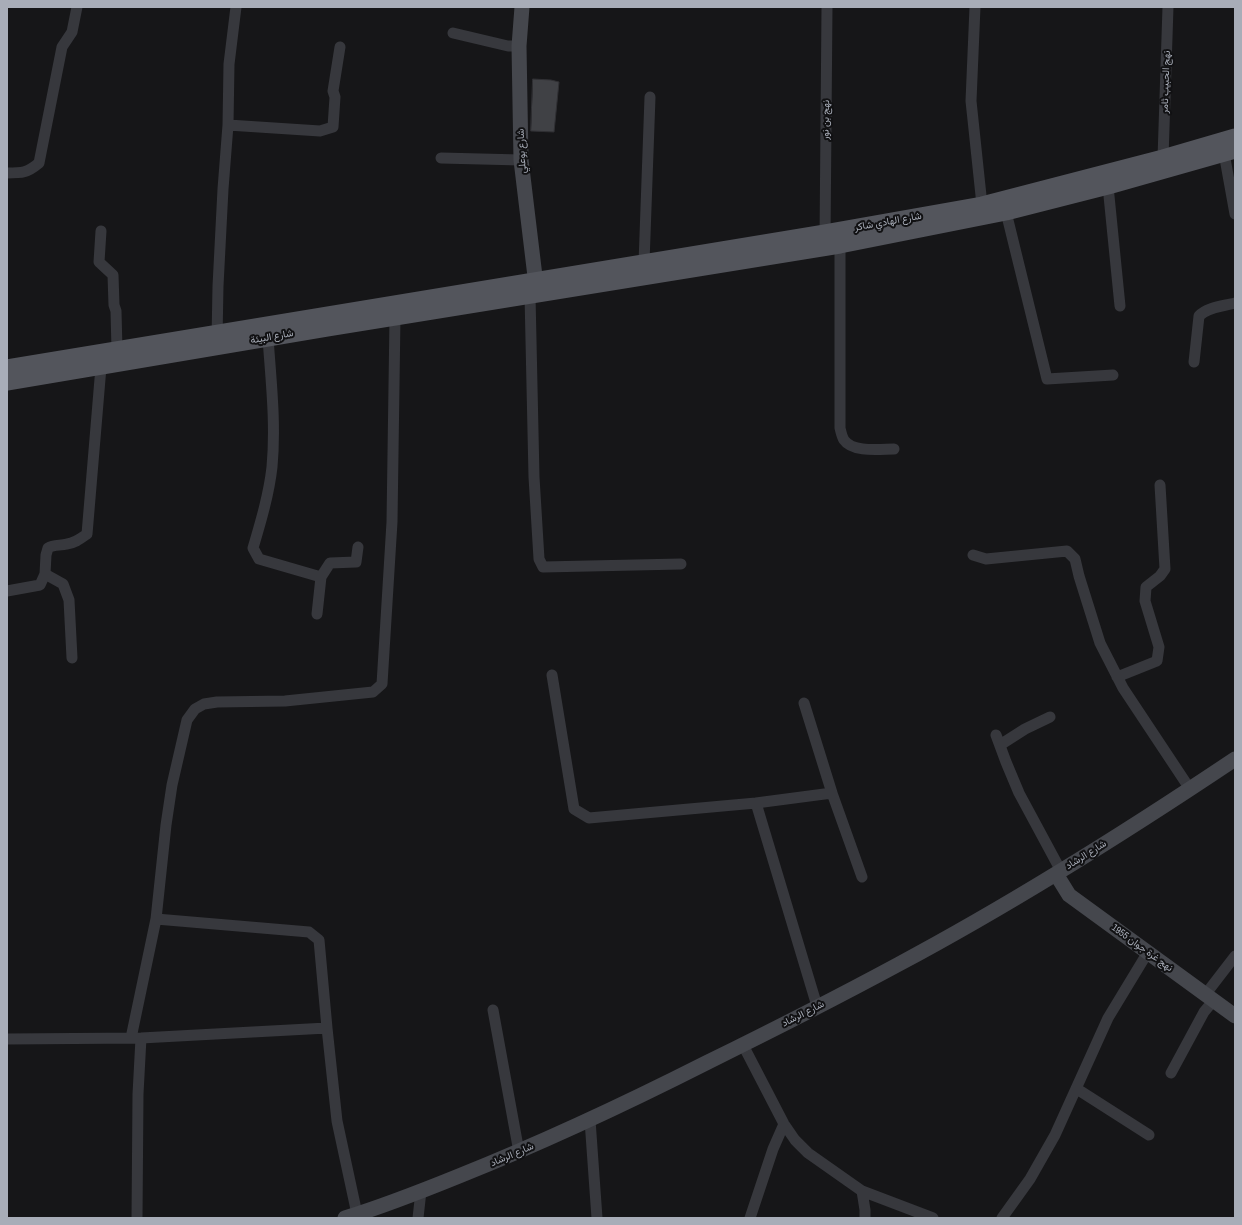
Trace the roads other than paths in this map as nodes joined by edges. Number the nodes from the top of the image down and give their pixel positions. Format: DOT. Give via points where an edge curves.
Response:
graph roads {
  1 [pos="77,7"];
  2 [pos="236,7"];
  3 [pos="522,7"];
  4 [pos="827,7"];
  5 [pos="975,7"];
  6 [pos="1168,7"];
  7 [pos="453,33"];
  8 [pos="519,46"];
  9 [pos="340,47"];
  10 [pos="650,97"];
  11 [pos="228,125"];
  12 [pos="1235,138"];
  13 [pos="1230,151"];
  14 [pos="441,158"];
  15 [pos="521,160"];
  16 [pos="1163,164"];
  17 [pos="7,173"];
  18 [pos="1108,186"];
  19 [pos="982,205"];
  20 [pos="1005,206"];
  21 [pos="1235,214"];
  22 [pos="101,231"];
  23 [pos="829,242"];
  24 [pos="644,262"];
  25 [pos="534,290"];
  26 [pos="1235,303"];
  27 [pos="1120,306"];
  28 [pos="395,317"];
  29 [pos="327,322"];
  30 [pos="268,338"];
  31 [pos="217,340"];
  32 [pos="117,350"];
  33 [pos="1194,362"];
  34 [pos="101,367"];
  35 [pos="7,368"];
  36 [pos="1112,376"];
  37 [pos="7,382"];
  38 [pos="894,449"];
  39 [pos="1160,485"];
  40 [pos="358,547"];
  41 [pos="973,555"];
  42 [pos="681,564"];
  43 [pos="46,574"];
  44 [pos="321,577"];
  45 [pos="7,591"];
  46 [pos="317,614"];
  47 [pos="72,658"];
  48 [pos="552,675"];
  49 [pos="1117,677"];
  50 [pos="804,703"];
  51 [pos="1050,717"];
  52 [pos="1235,759"];
  53 [pos="1190,789"];
  54 [pos="832,793"];
  55 [pos="756,803"];
  56 [pos="1058,872"];
  57 [pos="862,877"];
  58 [pos="156,918"];
  59 [pos="1148,952"];
  60 [pos="1235,956"];
  61 [pos="1209,998"];
  62 [pos="817,1006"];
  63 [pos="492,1010"];
  64 [pos="1235,1016"];
  65 [pos="327,1028"];
  66 [pos="136,1038"];
  67 [pos="7,1039"];
  68 [pos="743,1045"];
  69 [pos="1172,1073"];
  70 [pos="1077,1089"];
  71 [pos="590,1120"];
  72 [pos="784,1124"];
  73 [pos="1149,1135"];
  74 [pos="519,1152"];
  75 [pos="421,1191"];
  76 [pos="862,1191"];
  77 [pos="351,1216"];
  78 [pos="137,1218"];
  79 [pos="418,1218"];
  80 [pos="597,1218"];
  81 [pos="750,1218"];
  82 [pos="865,1218"];
  83 [pos="933,1218"];
  84 [pos="1002,1218"];
  1 -- 17 [label="street" via="72,32 62,47 39,163 24,173"];
  2 -- 11 [label="street" via="229,64"];
  3 -- 8 [label="street, شارع بوعلي"];
  4 -- 23 [label="street, نهج بن نور"];
  5 -- 19 [label="street" via="971,101"];
  6 -- 16 [label="street, نهج الحبيب ثامر"];
  7 -- 8 [label="street" via="508,46"];
  8 -- 15 [label="street, شارع بوعلي"];
  9 -- 11 [label="street" via="333,91 333,127 320,131"];
  10 -- 24 [label="street"];
  11 -- 31 [label="street" via="222,196"];
  12 -- 16 [label="main road, شارع الهادي شاكر"];
  13 -- 16 [label="main road, شارع الهادي شاكر"];
  13 -- 21 [label="street"];
  14 -- 15 [label="street"];
  15 -- 25 [label="street, شارع بوعلي"];
  16 -- 18 [label="main road, شارع الهادي شاكر"];
  16 -- 20 [label="main road, شارع الهادي شاكر"];
  18 -- 20 [label="main road, شارع الهادي شاكر"];
  18 -- 27 [label="street"];
  19 -- 20 [label="main road, شارع الهادي شاكر"];
  19 -- 23 [label="main road, شارع الهادي شاكر"];
  20 -- 23 [label="main road, شارع الهادي شاكر"];
  20 -- 36 [label="street" via="1047,379"];
  22 -- 32 [label="street" via="99,262 113,275"];
  23 -- 24 [label="main road, شارع الهادي شاكر"];
  23 -- 25 [label="main road, شارع الهادي شاكر"];
  23 -- 38 [label="street, نهج بن نور" via="840,428 844,440 849,445 858,448"];
  24 -- 25 [label="main road, شارع الهادي شاكر"];
  25 -- 28 [label="main road, شارع البيئة"];
  25 -- 29 [label="main road, شارع البيئة"];
  25 -- 42 [label="street" via="534,477 539,559 543,567"];
  26 -- 33 [label="street" via="1208,310 1199,316"];
  28 -- 29 [label="main road, شارع البيئة"];
  28 -- 58 [label="street" via="392,522 382,684 373,692 285,702 218,702 204,704 195,709 187,720 172,785"];
  29 -- 30 [label="main road, شارع البيئة"];
  29 -- 31 [label="main road, شارع البيئة"];
  30 -- 31 [label="main road, شارع البيئة"];
  30 -- 44 [label="street" via="274,427 272,467 265,506 253,548 259,559"];
  31 -- 32 [label="main road, شارع البيئة"];
  31 -- 34 [label="main road, شارع البيئة"];
  32 -- 35 [label="main road, شارع البيئة"];
  34 -- 37 [label="main road, شارع البيئة"];
  34 -- 43 [label="street" via="86,534 78,541 51,545 46,555"];
  39 -- 49 [label="street" via="1165,569 1146,586 1145,601 1159,647 1157,661"];
  40 -- 44 [label="street" via="356,562 330,563"];
  41 -- 49 [label="street" via="986,559 1067,551 1075,559 1100,643"];
  43 -- 45 [label="street" via="40,585"];
  43 -- 47 [label="street" via="63,584 70,600"];
  44 -- 46 [label="street"];
  48 -- 55 [label="street" via="574,809 589,818"];
  49 -- 53 [label="street"];
  50 -- 54 [label="street"];
  51 -- 56 [label="street" via="998,740 1019,793"];
  52 -- 53 [label="street, شارع الرشاد"];
  53 -- 56 [label="street, شارع الرشاد"];
  54 -- 55 [label="street"];
  54 -- 57 [label="street"];
  55 -- 62 [label="street"];
  56 -- 59 [label="street, نهج غرة جوان 1955" via="1069,895"];
  56 -- 62 [label="street, شارع الرشاد" via="900,964"];
  58 -- 65 [label="street" via="309,932 319,940"];
  58 -- 66 [label="street"];
  59 -- 61 [label="street, نهج غرة جوان 1955"];
  59 -- 70 [label="street" via="1108,1018"];
  60 -- 61 [label="street"];
  61 -- 64 [label="street, نهج غرة جوان 1955"];
  61 -- 69 [label="street"];
  62 -- 68 [label="street, شارع الرشاد"];
  63 -- 74 [label="street"];
  65 -- 66 [label="street"];
  65 -- 77 [label="street"];
  66 -- 67 [label="street"];
  66 -- 78 [label="street"];
  68 -- 71 [label="street, شارع الرشاد"];
  68 -- 72 [label="street"];
  70 -- 73 [label="street"];
  70 -- 84 [label="street" via="1030,1179"];
  71 -- 74 [label="street, شارع الرشاد"];
  71 -- 80 [label="street"];
  72 -- 76 [label="street" via="808,1153"];
  72 -- 81 [label="street" via="773,1148"];
  74 -- 75 [label="street, شارع الرشاد"];
  75 -- 77 [label="street, شارع الرشاد"];
  75 -- 79 [label="street"];
  76 -- 82 [label="street"];
  76 -- 83 [label="street"];
}
